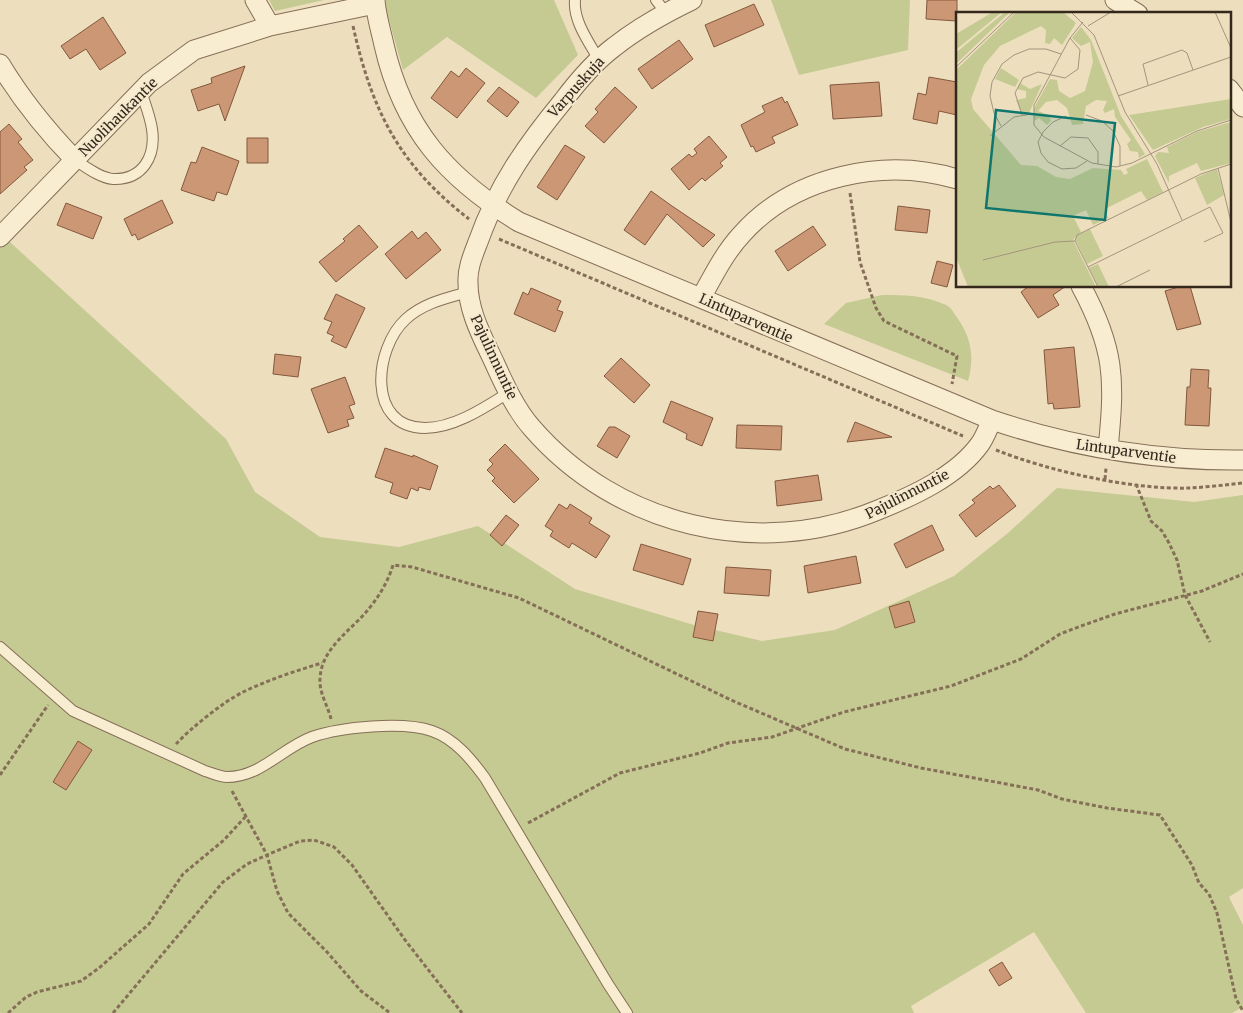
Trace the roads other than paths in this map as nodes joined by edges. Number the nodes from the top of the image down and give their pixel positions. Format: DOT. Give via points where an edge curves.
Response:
graph roads {
  1 [pos="255,0"];
  2 [pos="575,0"];
  3 [pos="692,0"];
  4 [pos="1115,0"];
  5 [pos="375,2"];
  6 [pos="661,7"];
  7 [pos="1135,12"];
  8 [pos="270,26"];
  9 [pos="599,60"];
  10 [pos="0,64"];
  11 [pos="1230,90"];
  12 [pos="141,91"];
  13 [pos="1243,107"];
  14 [pos="75,160"];
  15 [pos="956,179"];
  16 [pos="492,206"];
  17 [pos="0,237"];
  18 [pos="1082,288"];
  19 [pos="468,292"];
  20 [pos="701,298"];
  21 [pos="508,392"];
  22 [pos="992,420"];
  23 [pos="1108,449"];
  24 [pos="1243,460"];
  25 [pos="0,647"];
  26 [pos="627,1013"];
  1 -- 8 [label="street"];
  2 -- 9 [label="lane" via="574,8 584,35"];
  3 -- 6 [label="street, Varpuskuja"];
  4 -- 7 [label="street"];
  5 -- 8 [label="street, Nuolihaukantie"];
  5 -- 16 [label="street, Lintuparventie" via="390,72 407,113 434,153"];
  6 -- 9 [label="street, Varpuskuja"];
  8 -- 12 [label="street, Nuolihaukantie" via="194,50"];
  9 -- 16 [label="street, Varpuskuja" via="532,137 505,178"];
  10 -- 14 [label="street" via="14,87"];
  11 -- 13 [label="street"];
  12 -- 14 [label="street, Nuolihaukantie"];
  12 -- 14 [label="lane" via="152,130 151,156 146,167 127,178 112,179"];
  14 -- 17 [label="street, Nuolihaukantie"];
  15 -- 20 [label="street" via="898,170 868,172 799,191 769,209 742,234 723,259"];
  16 -- 19 [label="street, Pajulinnuntie" via="469,268"];
  16 -- 20 [label="street, Lintuparventie" via="519,222"];
  18 -- 23 [label="street" via="1099,320 1110,363 1112,391"];
  19 -- 21 [label="street, Pajulinnuntie" via="482,336"];
  19 -- 21 [label="lane" via="435,302 405,319 384,358 380,387 384,402 401,422 426,428 466,417"];
  20 -- 22 [label="street, Lintuparventie"];
  21 -- 22 [label="street, Pajulinnuntie" via="531,428 592,482 627,502 666,517 706,528 748,533 785,534 819,530 890,505 942,478 961,464 980,444"];
  22 -- 23 [label="street, Lintuparventie" via="1046,438"];
  23 -- 24 [label="street, Lintuparventie" via="1169,458"];
  25 -- 26 [label="lane" via="72,711 225,777 246,774 311,737 332,732 375,727 432,731 468,754 485,778"];
}
